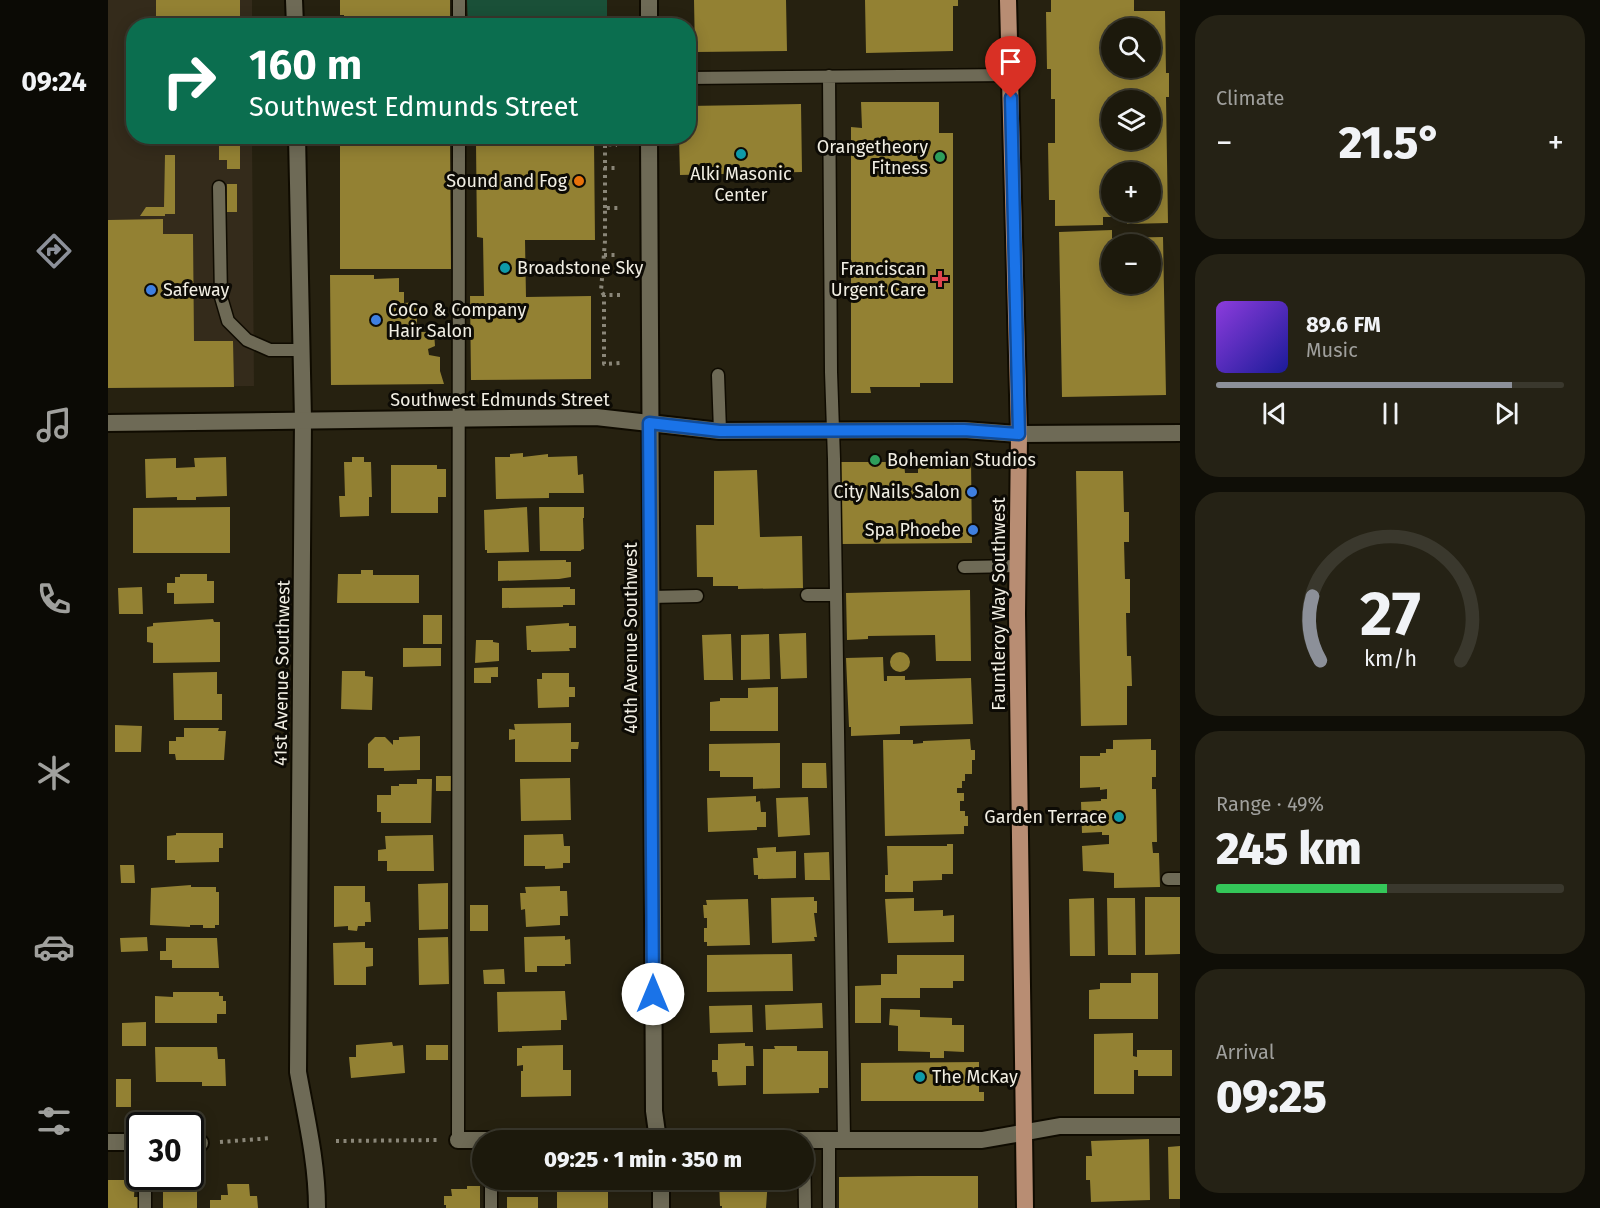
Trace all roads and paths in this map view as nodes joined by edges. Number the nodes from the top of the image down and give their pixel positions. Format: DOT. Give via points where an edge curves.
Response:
graph roads {
  1 [pos="294,0"];
  2 [pos="459,0"];
  3 [pos="649,0"];
  4 [pos="1008,0"];
  5 [pos="295,18"];
  6 [pos="459,18"];
  7 [pos="649,18"];
  8 [pos="1010,75"];
  9 [pos="829,76"];
  10 [pos="696,78"];
  11 [pos="297,144"];
  12 [pos="459,144"];
  13 [pos="617,144"];
  14 [pos="649,144"];
  15 [pos="604,168"];
  16 [pos="618,168"];
  17 [pos="219,187"];
  18 [pos="605,208"];
  19 [pos="618,208"];
  20 [pos="603,255"];
  21 [pos="619,255"];
  22 [pos="620,294"];
  23 [pos="604,295"];
  24 [pos="302,350"];
  25 [pos="620,363"];
  26 [pos="718,375"];
  27 [pos="458,418"];
  28 [pos="303,420"];
  29 [pos="108,423"];
  30 [pos="649,423"];
  31 [pos="720,431"];
  32 [pos="833,431"];
  33 [pos="1180,433"];
  34 [pos="1019,434"];
  35 [pos="1018,566"];
  36 [pos="964,567"];
  37 [pos="807,595"];
  38 [pos="836,595"];
  39 [pos="697,596"];
  40 [pos="650,597"];
  41 [pos="1180,1126"];
  42 [pos="657,1130"];
  43 [pos="1025,1132"];
  44 [pos="272,1138"];
  45 [pos="814,1139"];
  46 [pos="836,1139"];
  47 [pos="451,1140"];
  48 [pos="472,1140"];
  49 [pos="336,1141"];
  50 [pos="108,1142"];
  51 [pos="126,1142"];
  52 [pos="220,1142"];
  53 [pos="145,1190"];
  54 [pos="491,1190"];
  55 [pos="661,1190"];
  56 [pos="805,1190"];
  57 [pos="145,1208"];
  58 [pos="316,1208"];
  59 [pos="491,1208"];
  60 [pos="661,1208"];
  61 [pos="805,1208"];
  62 [pos="830,1208"];
  63 [pos="1025,1208"];
  1 -- 5 [label="street"];
  2 -- 6 [label="lane"];
  3 -- 7 [label="street"];
  4 -- 8 [label="main road, Fauntleroy Way Southwest"];
  8 -- 9 [label="lane"];
  8 -- 34 [label="main road, Fauntleroy Way Southwest"];
  9 -- 10 [label="lane"];
  9 -- 32 [label="lane"];
  11 -- 24 [label="street, 41st Avenue Southwest"];
  12 -- 27 [label="lane"];
  13 -- 15 [label="path" via="605,144"];
  14 -- 30 [label="street, 40th Avenue Southwest"];
  15 -- 16 [label="path"];
  15 -- 18 [label="path"];
  17 -- 24 [label="lane" via="221,297 228,321 247,340 270,350"];
  18 -- 19 [label="path"];
  18 -- 20 [label="path"];
  20 -- 21 [label="path"];
  20 -- 23 [label="path"];
  22 -- 23 [label="path"];
  23 -- 25 [label="path" via="604,363"];
  24 -- 28 [label="street, 41st Avenue Southwest"];
  26 -- 31 [label="lane"];
  27 -- 28 [label="street, Southwest Edmunds Street"];
  27 -- 30 [label="street, Southwest Edmunds Street" via="596,417"];
  27 -- 47 [label="lane"];
  28 -- 29 [label="street, Southwest Edmunds Street"];
  28 -- 58 [label="street, 41st Avenue Southwest" via="298,1072 317,1190"];
  30 -- 31 [label="street, Southwest Edmunds Street"];
  30 -- 40 [label="street, 40th Avenue Southwest"];
  31 -- 32 [label="street, Southwest Edmunds Street"];
  32 -- 34 [label="street, Southwest Edmunds Street" via="964,430"];
  32 -- 38 [label="lane"];
  33 -- 34 [label="street, Southwest Edmunds Street"];
  34 -- 35 [label="main road, Fauntleroy Way Southwest"];
  35 -- 36 [label="lane"];
  35 -- 43 [label="main road, Fauntleroy Way Southwest"];
  37 -- 38 [label="lane"];
  38 -- 46 [label="lane"];
  39 -- 40 [label="lane"];
  40 -- 42 [label="street, 40th Avenue Southwest"];
  41 -- 43 [label="street" via="1060,1126"];
  43 -- 46 [label="street" via="982,1140"];
  43 -- 63 [label="main road, Fauntleroy Way Southwest"];
  44 -- 52 [label="path"];
  45 -- 46 [label="street"];
  46 -- 62 [label="lane"];
  47 -- 48 [label="street"];
  47 -- 49 [label="path"];
  50 -- 51 [label="street"];
  53 -- 57 [label="lane"];
  54 -- 59 [label="lane"];
  55 -- 60 [label="street"];
  56 -- 61 [label="lane"];
}
